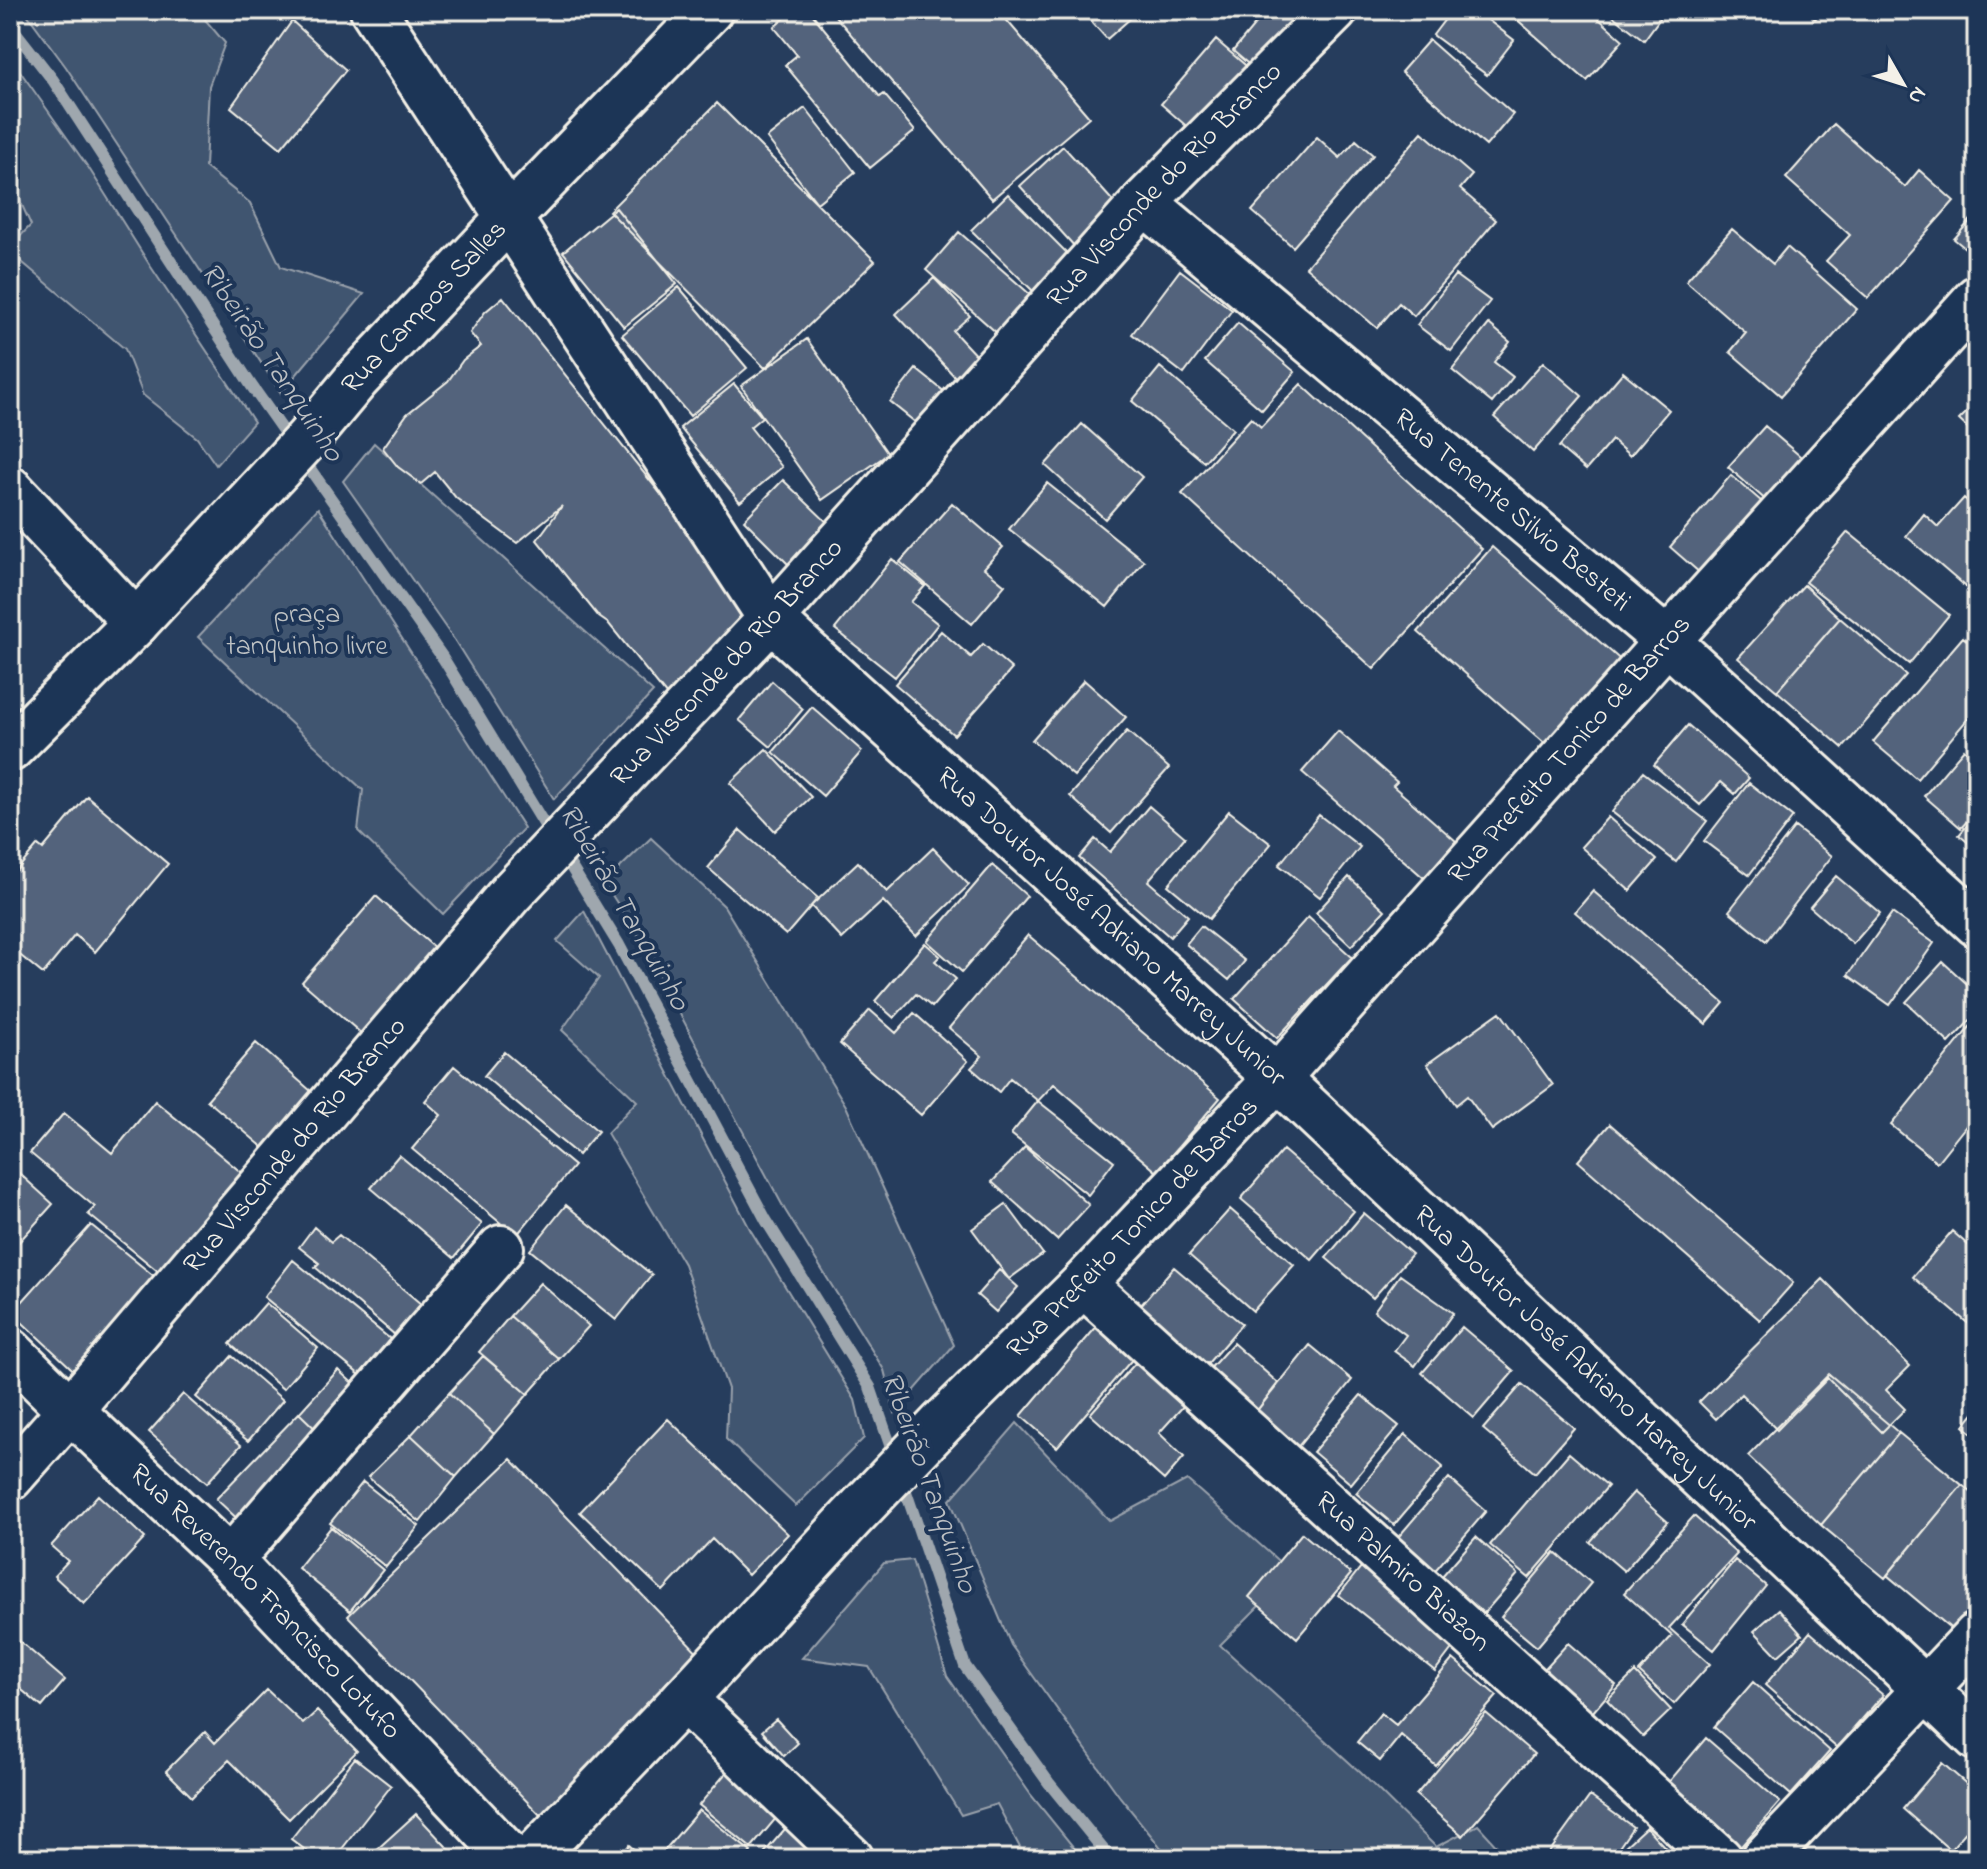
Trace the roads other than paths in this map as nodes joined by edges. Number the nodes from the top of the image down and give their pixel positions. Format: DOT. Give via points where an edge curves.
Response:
graph roads {
  1 [pos="373,10"];
  2 [pos="710,10"];
  3 [pos="1335,10"];
  4 [pos="1144,202"];
  5 [pos="509,218"];
  6 [pos="1977,298"];
  7 [pos="10,489"];
  8 [pos="771,619"];
  9 [pos="136,623"];
  10 [pos="1667,641"];
  11 [pos="10,749"];
  12 [pos="1977,924"];
  13 [pos="1277,1078"];
  14 [pos="501,1248"];
  15 [pos="1083,1284"];
  16 [pos="10,1351"];
  17 [pos="70,1410"];
  18 [pos="10,1478"];
  19 [pos="230,1560"];
  20 [pos="1977,1635"];
  21 [pos="1924,1689"];
  22 [pos="684,1699"];
  23 [pos="1977,1738"];
  24 [pos="512,1859"];
  25 [pos="531,1859"];
  26 [pos="851,1859"];
  27 [pos="1720,1859"];
  28 [pos="1764,1859"];
  1 -- 5 [label="street, Rua Doutor José Adriano Marrey Junior"];
  2 -- 5 [label="street, Rua Campos Salles"];
  3 -- 4 [label="street, Rua Visconde do Rio Branco"];
  4 -- 8 [label="street, Rua Visconde do Rio Branco"];
  4 -- 10 [label="street, Rua Tenente Silvio Besteti"];
  5 -- 8 [label="street, Rua Doutor José Adriano Marrey Junior"];
  5 -- 9 [label="street, Rua Campos Salles"];
  6 -- 10 [label="street, Rua Prefeito Tonico de Barros"];
  7 -- 9 [label="street"];
  8 -- 13 [label="street, Rua Doutor José Adriano Marrey Junior"];
  8 -- 17 [label="street, Rua Visconde do Rio Branco" via="511,893"];
  9 -- 11 [label="street, Rua Campos Salles"];
  10 -- 12 [label="street, Rua Tenente Silvio Besteti"];
  10 -- 13 [label="street, Rua Prefeito Tonico de Barros"];
  13 -- 15 [label="street, Rua Prefeito Tonico de Barros"];
  13 -- 21 [label="street, Rua Doutor José Adriano Marrey Junior"];
  14 -- 19 [label="street"];
  15 -- 22 [label="street, Rua Prefeito Tonico de Barros" via="942,1423"];
  15 -- 27 [label="street, Rua Palmiro Biazon"];
  16 -- 17 [label="street, Rua Reverendo Francisco Lotufo"];
  17 -- 18 [label="street, Rua Visconde do Rio Branco"];
  17 -- 19 [label="street, Rua Reverendo Francisco Lotufo"];
  19 -- 24 [label="street, Rua Reverendo Francisco Lotufo"];
  20 -- 21 [label="street"];
  21 -- 23 [label="street, Rua Doutor José Adriano Marrey Junior"];
  21 -- 28 [label="street"];
  22 -- 25 [label="street, Rua Prefeito Tonico de Barros"];
  22 -- 26 [label="street"];
}
